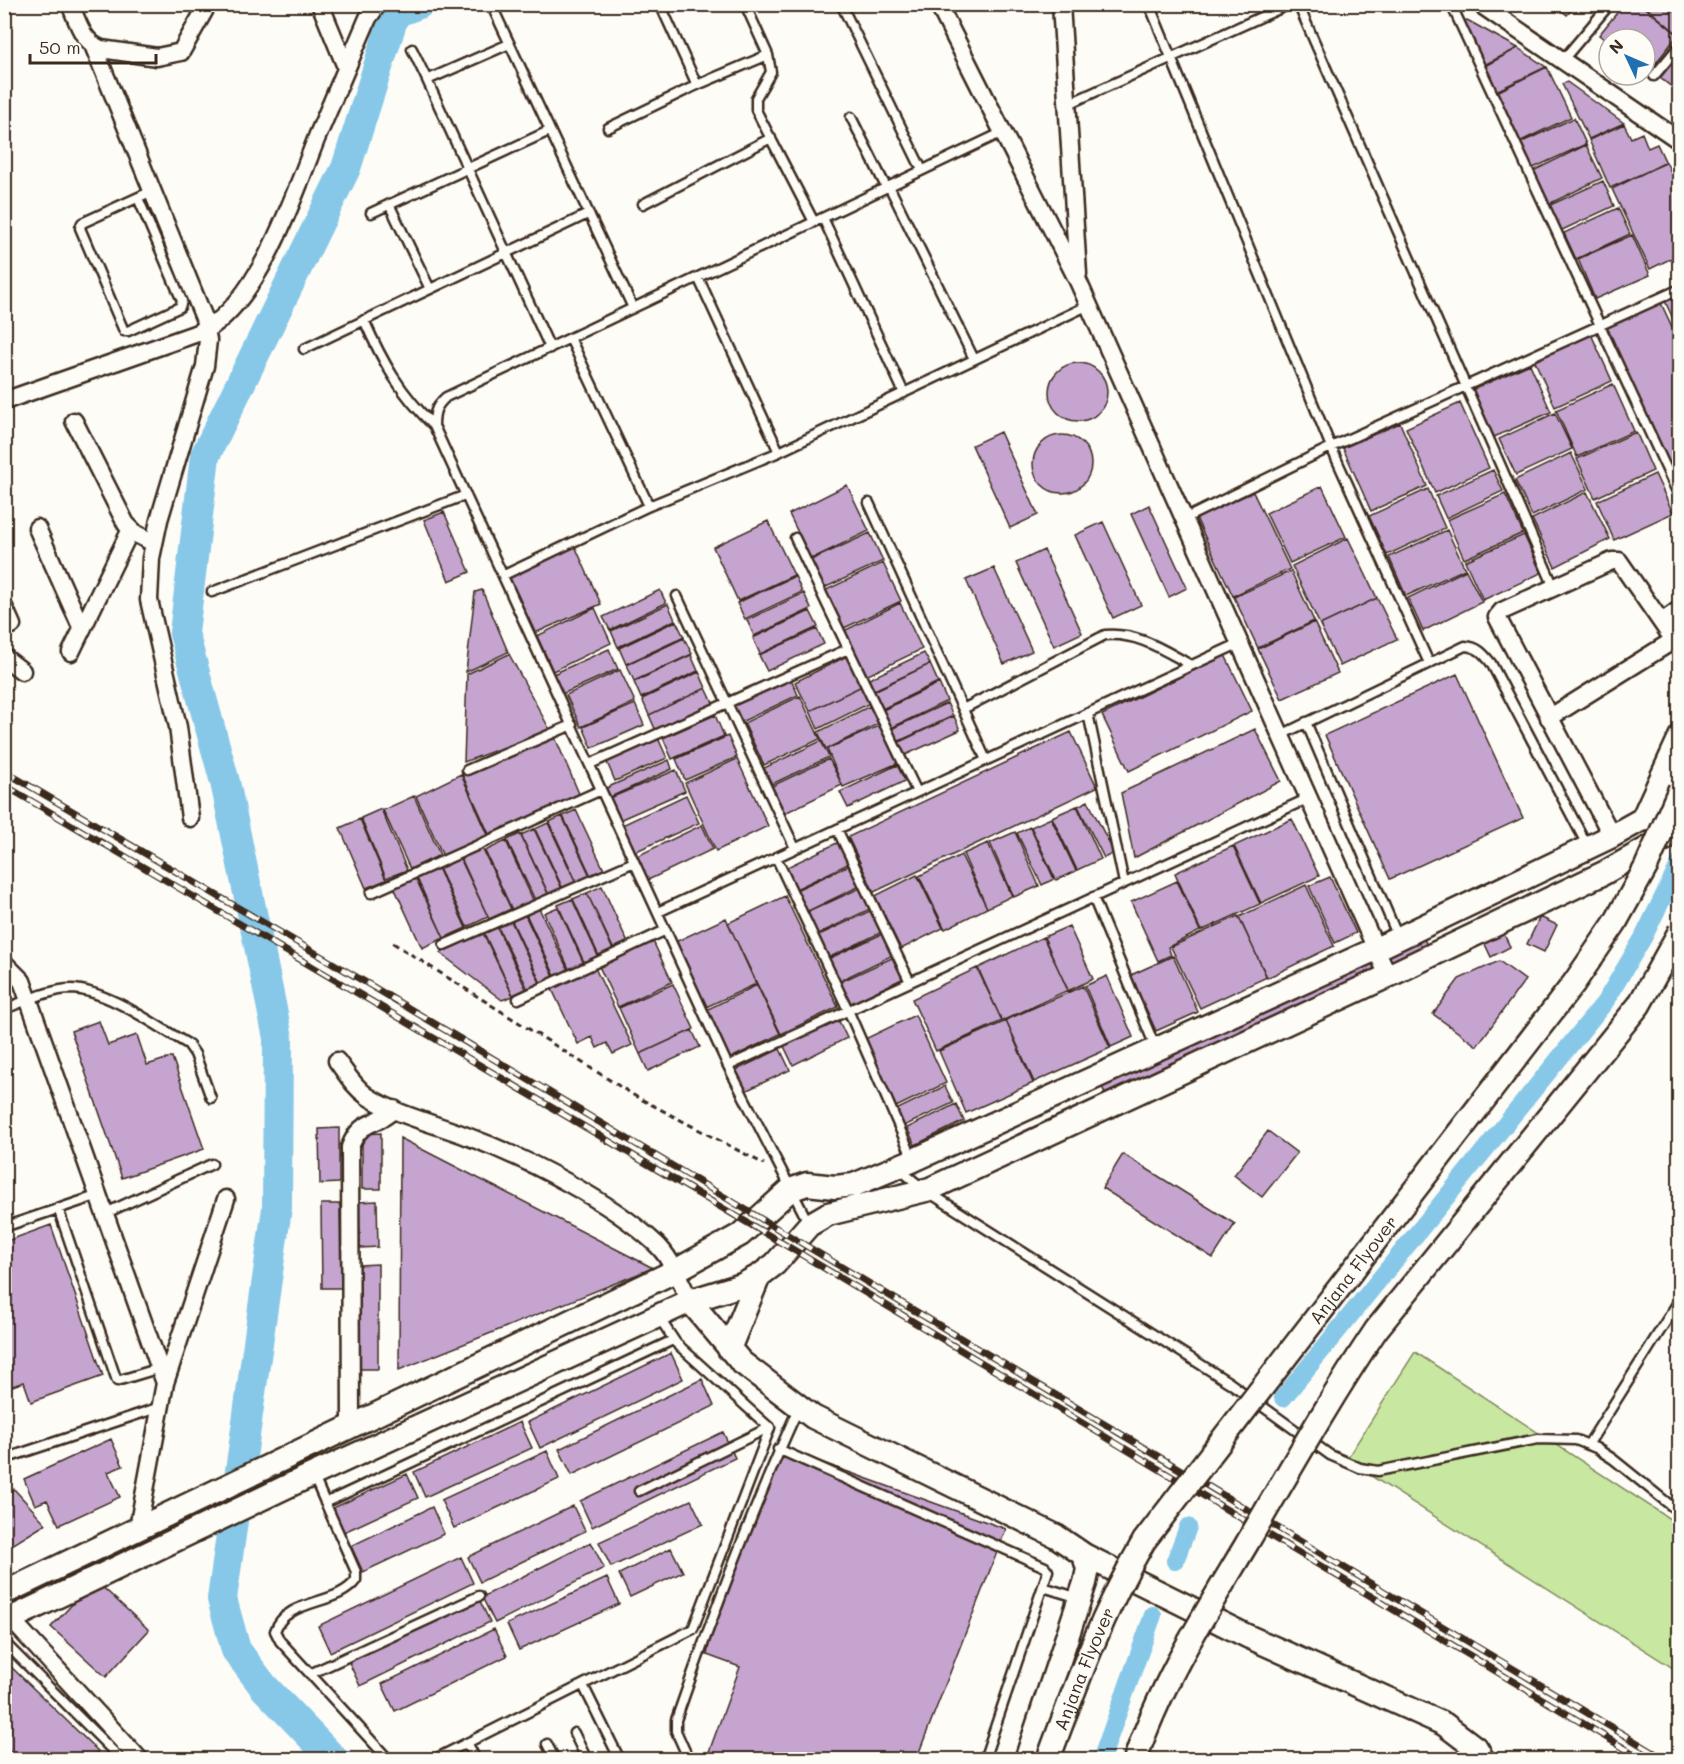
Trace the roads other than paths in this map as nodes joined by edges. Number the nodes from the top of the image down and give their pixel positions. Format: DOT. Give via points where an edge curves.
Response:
graph roads {
  1 [pos="70,4"];
  2 [pos="208,4"];
  3 [pos="320,4"];
  4 [pos="378,4"];
  5 [pos="491,4"];
  6 [pos="660,4"];
  7 [pos="745,4"];
  8 [pos="841,4"];
  9 [pos="938,4"];
  10 [pos="1061,4"];
  11 [pos="1149,4"];
  12 [pos="1290,4"];
  13 [pos="1298,4"];
  14 [pos="1451,4"];
  15 [pos="1480,4"];
  16 [pos="1610,4"];
  17 [pos="509,44"];
  18 [pos="93,45"];
  19 [pos="1680,45"];
  20 [pos="412,49"];
  21 [pos="768,55"];
  22 [pos="1171,56"];
  23 [pos="1562,61"];
  24 [pos="346,67"];
  25 [pos="1657,72"];
  26 [pos="427,80"];
  27 [pos="697,85"];
  28 [pos="1066,105"];
  29 [pos="851,117"];
  30 [pos="608,129"];
  31 [pos="549,131"];
  32 [pos="1001,132"];
  33 [pos="771,138"];
  34 [pos="1678,142"];
  35 [pos="466,169"];
  36 [pos="922,170"];
  37 [pos="888,187"];
  38 [pos="145,195"];
  39 [pos="389,204"];
  40 [pos="642,204"];
  41 [pos="371,213"];
  42 [pos="588,214"];
  43 [pos="819,220"];
  44 [pos="505,254"];
  45 [pos="698,277"];
  46 [pos="1078,281"];
  47 [pos="430,289"];
  48 [pos="1680,289"];
  49 [pos="1089,305"];
  50 [pos="633,308"];
  51 [pos="364,320"];
  52 [pos="1601,325"];
  53 [pos="206,330"];
  54 [pos="570,338"];
  55 [pos="550,348"];
  56 [pos="304,349"];
  57 [pos="974,359"];
  58 [pos="1465,386"];
  59 [pos="904,393"];
  60 [pos="4,401"];
  61 [pos="74,421"];
  62 [pos="434,426"];
  63 [pos="1331,447"];
  64 [pos="779,452"];
  65 [pos="466,495"];
  66 [pos="1680,498"];
  67 [pos="869,503"];
  68 [pos="649,506"];
  69 [pos="1185,519"];
  70 [pos="37,528"];
  71 [pos="131,529"];
  72 [pos="795,538"];
  73 [pos="154,543"];
  74 [pos="504,575"];
  75 [pos="1554,587"];
  76 [pos="212,592"];
  77 [pos="677,596"];
  78 [pos="4,607"];
  79 [pos="1680,609"];
  80 [pos="1662,622"];
  81 [pos="12,625"];
  82 [pos="82,629"];
  83 [pos="1240,643"];
  84 [pos="1677,644"];
  85 [pos="848,649"];
  86 [pos="71,652"];
  87 [pos="4,657"];
  88 [pos="1430,663"];
  89 [pos="1191,665"];
  90 [pos="22,671"];
  91 [pos="727,703"];
  92 [pos="963,709"];
  93 [pos="1088,713"];
  94 [pos="1549,718"];
  95 [pos="1306,722"];
  96 [pos="572,725"];
  97 [pos="1281,735"];
  98 [pos="1680,737"];
  99 [pos="986,760"];
  100 [pos="590,764"];
  101 [pos="467,770"];
  102 [pos="1680,789"];
  103 [pos="601,790"];
  104 [pos="917,792"];
  105 [pos="1309,798"];
  106 [pos="1680,798"];
  107 [pos="190,818"];
  108 [pos="1643,819"];
  109 [pos="837,829"];
  110 [pos="1680,830"];
  111 [pos="1612,836"];
  112 [pos="1588,847"];
  113 [pos="795,848"];
  114 [pos="776,857"];
  115 [pos="1625,861"];
  116 [pos="634,862"];
  117 [pos="1124,883"];
  118 [pos="371,893"];
  119 [pos="1093,897"];
  120 [pos="658,912"];
  121 [pos="666,930"];
  122 [pos="1680,932"];
  123 [pos="1399,938"];
  124 [pos="444,945"];
  125 [pos="1376,948"];
  126 [pos="4,963"];
  127 [pos="1388,976"];
  128 [pos="910,982"];
  129 [pos="518,999"];
  130 [pos="29,1000"];
  131 [pos="4,1009"];
  132 [pos="848,1010"];
  133 [pos="1156,1049"];
  134 [pos="337,1061"];
  135 [pos="728,1066"];
  136 [pos="211,1098"];
  137 [pos="394,1108"];
  138 [pos="905,1163"];
  139 [pos="212,1164"];
  140 [pos="786,1182"];
  141 [pos="925,1190"];
  142 [pos="99,1195"];
  143 [pos="226,1199"];
  144 [pos="58,1208"];
  145 [pos="106,1214"];
  146 [pos="809,1225"];
  147 [pos="4,1227"];
  148 [pos="675,1271"];
  149 [pos="759,1275"];
  150 [pos="1680,1299"];
  151 [pos="690,1301"];
  152 [pos="658,1316"];
  153 [pos="673,1340"];
  154 [pos="729,1349"];
  155 [pos="163,1375"];
  156 [pos="799,1406"];
  157 [pos="161,1407"];
  158 [pos="351,1426"];
  159 [pos="770,1427"];
  160 [pos="1588,1445"];
  161 [pos="778,1449"];
  162 [pos="4,1459"];
  163 [pos="313,1474"];
  164 [pos="639,1491"];
  165 [pos="325,1503"];
  166 [pos="1680,1513"];
  167 [pos="144,1526"];
  168 [pos="1084,1555"];
  169 [pos="1043,1587"];
  170 [pos="4,1593"];
  171 [pos="479,1596"];
  172 [pos="1080,1598"];
  173 [pos="8,1621"];
  174 [pos="4,1642"];
  175 [pos="310,1674"];
  176 [pos="583,1685"];
  177 [pos="574,1732"];
  178 [pos="468,1744"];
  179 [pos="547,1744"];
  180 [pos="122,1760"];
  181 [pos="140,1760"];
  182 [pos="389,1760"];
  183 [pos="433,1760"];
  184 [pos="476,1760"];
  185 [pos="555,1760"];
  186 [pos="587,1760"];
  187 [pos="620,1760"];
  188 [pos="689,1760"];
  189 [pos="984,1760"];
  190 [pos="1026,1760"];
  191 [pos="1048,1760"];
  192 [pos="1135,1760"];
  193 [pos="1483,1760"];
  1 -- 18 [label="street" via="86,39"];
  2 -- 18 [label="street" via="188,44 172,56"];
  3 -- 24 [label="street"];
  4 -- 24 [label="street"];
  5 -- 17 [label="lane"];
  6 -- 27 [label="lane"];
  7 -- 21 [label="lane"];
  8 -- 36 [label="lane"];
  9 -- 32 [label="street"];
  10 -- 28 [label="street"];
  11 -- 22 [label="lane"];
  12 -- 22 [label="lane"];
  13 -- 58 [label="lane"];
  14 -- 52 [label="lane"];
  15 -- 23 [label="street"];
  16 -- 23 [label="lane"];
  17 -- 26 [label="lane"];
  17 -- 31 [label="lane"];
  18 -- 38 [label="street"];
  19 -- 25 [label="lane"];
  20 -- 26 [label="lane"];
  21 -- 27 [label="lane"];
  21 -- 33 [label="lane" via="771,72 756,98 756,110"];
  22 -- 28 [label="lane"];
  22 -- 63 [label="lane"];
  23 -- 34 [label="street"];
  24 -- 53 [label="street" via="282,225 248,289"];
  26 -- 35 [label="lane"];
  27 -- 30 [label="lane"];
  28 -- 46 [label="street"];
  29 -- 37 [label="lane"];
  31 -- 35 [label="lane"];
  31 -- 42 [label="lane"];
  32 -- 36 [label="lane"];
  32 -- 46 [label="street"];
  33 -- 40 [label="lane"];
  33 -- 43 [label="lane"];
  35 -- 39 [label="lane"];
  35 -- 44 [label="lane"];
  36 -- 37 [label="lane"];
  37 -- 43 [label="lane"];
  37 -- 57 [label="lane"];
  38 -- 38 [label="lane" via="82,223 80,228 124,331 128,332 180,307 182,301"];
  38 -- 53 [label="street"];
  39 -- 41 [label="lane"];
  39 -- 47 [label="lane"];
  42 -- 44 [label="lane"];
  42 -- 50 [label="lane"];
  43 -- 45 [label="lane"];
  43 -- 59 [label="lane"];
  44 -- 47 [label="lane"];
  44 -- 55 [label="lane"];
  45 -- 50 [label="lane"];
  45 -- 64 [label="lane"];
  46 -- 49 [label="street"];
  47 -- 51 [label="lane"];
  48 -- 52 [label="lane"];
  49 -- 57 [label="lane"];
  49 -- 69 [label="street"];
  50 -- 54 [label="lane"];
  51 -- 56 [label="lane"];
  51 -- 62 [label="lane" via="394,381"];
  52 -- 58 [label="lane"];
  52 -- 66 [label="lane"];
  53 -- 60 [label="street"];
  53 -- 73 [label="street" via="205,366"];
  54 -- 55 [label="lane"];
  54 -- 68 [label="lane"];
  55 -- 62 [label="lane" via="446,397 438,404"];
  57 -- 59 [label="lane"];
  58 -- 63 [label="lane"];
  58 -- 75 [label="lane"];
  59 -- 64 [label="lane"];
  61 -- 71 [label="street"];
  62 -- 65 [label="lane"];
  63 -- 69 [label="lane"];
  63 -- 88 [label="lane"];
  64 -- 68 [label="lane"];
  65 -- 74 [label="lane"];
  65 -- 76 [label="lane"];
  67 -- 92 [label="lane"];
  68 -- 74 [label="lane"];
  69 -- 83 [label="street"];
  70 -- 82 [label="street"];
  71 -- 73 [label="street"];
  71 -- 82 [label="street"];
  72 -- 85 [label="lane"];
  73 -- 107 [label="street" via="148,600 178,727"];
  74 -- 96 [label="lane"];
  75 -- 80 [label="street" via="1619,561"];
  75 -- 94 [label="street" via="1497,617"];
  77 -- 91 [label="lane"];
  78 -- 81 [label="street"];
  79 -- 80 [label="street"];
  80 -- 84 [label="street"];
  82 -- 86 [label="street"];
  83 -- 89 [label="lane"];
  83 -- 97 [label="street"];
  84 -- 94 [label="street"];
  85 -- 91 [label="lane"];
  85 -- 104 [label="lane"];
  87 -- 90 [label="street"];
  88 -- 95 [label="lane"];
  88 -- 112 [label="lane" via="1465,646 1481,651 1491,663"];
  89 -- 92 [label="lane" via="1143,639 1105,635"];
  89 -- 93 [label="lane"];
  91 -- 100 [label="lane"];
  91 -- 113 [label="lane"];
  92 -- 99 [label="lane"];
  93 -- 99 [label="lane"];
  93 -- 117 [label="lane"];
  94 -- 111 [label="street"];
  95 -- 97 [label="lane"];
  95 -- 123 [label="lane"];
  96 -- 100 [label="lane"];
  96 -- 101 [label="lane"];
  97 -- 105 [label="street"];
  98 -- 108 [label="main road"];
  99 -- 104 [label="lane"];
  100 -- 103 [label="lane"];
  102 -- 191 [label="main road, Anjana Flyover, bridge" via="1646,867 1615,923 1574,983 1144,1541 1116,1588 1095,1635"];
  103 -- 116 [label="lane"];
  103 -- 118 [label="lane"];
  104 -- 109 [label="lane"];
  105 -- 117 [label="lane"];
  105 -- 125 [label="street"];
  106 -- 108 [label="main road"];
  108 -- 111 [label="main road"];
  108 -- 115 [label="main road"];
  109 -- 113 [label="lane"];
  109 -- 128 [label="lane"];
  110 -- 115 [label="main road"];
  111 -- 112 [label="main road"];
  112 -- 123 [label="main road"];
  113 -- 114 [label="lane"];
  114 -- 120 [label="lane"];
  114 -- 132 [label="lane"];
  115 -- 127 [label="main road"];
  116 -- 120 [label="lane"];
  116 -- 124 [label="lane"];
  117 -- 119 [label="lane"];
  119 -- 128 [label="lane"];
  119 -- 133 [label="lane"];
  120 -- 121 [label="lane"];
  121 -- 129 [label="lane"];
  121 -- 135 [label="lane"];
  122 -- 192 [label="main road, bridge" via="1640,1005 1376,1330 1350,1368 1189,1642 1147,1725"];
  123 -- 125 [label="main road"];
  125 -- 127 [label="street"];
  125 -- 133 [label="main road"];
  126 -- 130 [label="street" via="22,981"];
  127 -- 141 [label="main road"];
  128 -- 132 [label="lane"];
  130 -- 131 [label="lane"];
  130 -- 136 [label="lane" via="69,989 110,1000 188,1044"];
  130 -- 142 [label="street"];
  132 -- 135 [label="lane"];
  132 -- 138 [label="lane"];
  133 -- 138 [label="main road"];
  134 -- 137 [label="street" via="366,1096"];
  135 -- 140 [label="lane"];
  137 -- 148 [label="street" via="512,1153 603,1205 656,1243"];
  137 -- 158 [label="street" via="384,1119 356,1132 350,1147"];
  138 -- 140 [label="main road" via="854,1185"];
  138 -- 141 [label="lane"];
  139 -- 145 [label="lane"];
  140 -- 146 [label="lane"];
  140 -- 148 [label="main road" via="740,1235"];
  141 -- 146 [label="main road" via="828,1214"];
  141 -- 160 [label="lane" via="1230,1383 1342,1461 1378,1470 1538,1439 1560,1438"];
  142 -- 144 [label="lane"];
  142 -- 145 [label="street"];
  143 -- 155 [label="street"];
  144 -- 147 [label="lane"];
  144 -- 155 [label="lane" via="117,1381"];
  145 -- 155 [label="street"];
  146 -- 149 [label="main road" via="775,1264"];
  148 -- 151 [label="street"];
  148 -- 158 [label="main road"];
  149 -- 151 [label="main road" via="742,1285"];
  149 -- 154 [label="main road"];
  150 -- 160 [label="lane"];
  151 -- 152 [label="main road"];
  151 -- 154 [label="main road"];
  152 -- 153 [label="lane"];
  152 -- 163 [label="main road"];
  153 -- 159 [label="lane"];
  153 -- 165 [label="lane"];
  154 -- 156 [label="main road"];
  155 -- 157 [label="street"];
  156 -- 161 [label="lane"];
  156 -- 168 [label="main road" via="836,1430 1071,1544"];
  157 -- 162 [label="lane"];
  157 -- 167 [label="street"];
  158 -- 167 [label="main road"];
  159 -- 164 [label="lane"];
  159 -- 176 [label="lane" via="693,1629"];
  160 -- 166 [label="lane" via="1613,1459"];
  161 -- 169 [label="lane" via="1045,1567 1048,1571"];
  161 -- 188 [label="lane" via="676,1720 676,1731"];
  163 -- 165 [label="lane"];
  163 -- 173 [label="main road"];
  165 -- 175 [label="lane" via="356,1580 346,1589 288,1614 275,1631"];
  167 -- 170 [label="main road"];
  168 -- 172 [label="main road" via="1088,1569"];
  168 -- 193 [label="main road" via="1247,1636 1444,1724 1477,1749"];
  169 -- 172 [label="lane"];
  169 -- 189 [label="lane"];
  171 -- 175 [label="lane"];
  172 -- 190 [label="main road"];
  173 -- 181 [label="street"];
  174 -- 180 [label="lane"];
  175 -- 182 [label="lane"];
  176 -- 178 [label="lane"];
  176 -- 187 [label="lane"];
  177 -- 186 [label="lane"];
  178 -- 183 [label="lane"];
  178 -- 184 [label="lane"];
  179 -- 185 [label="lane"];
}
